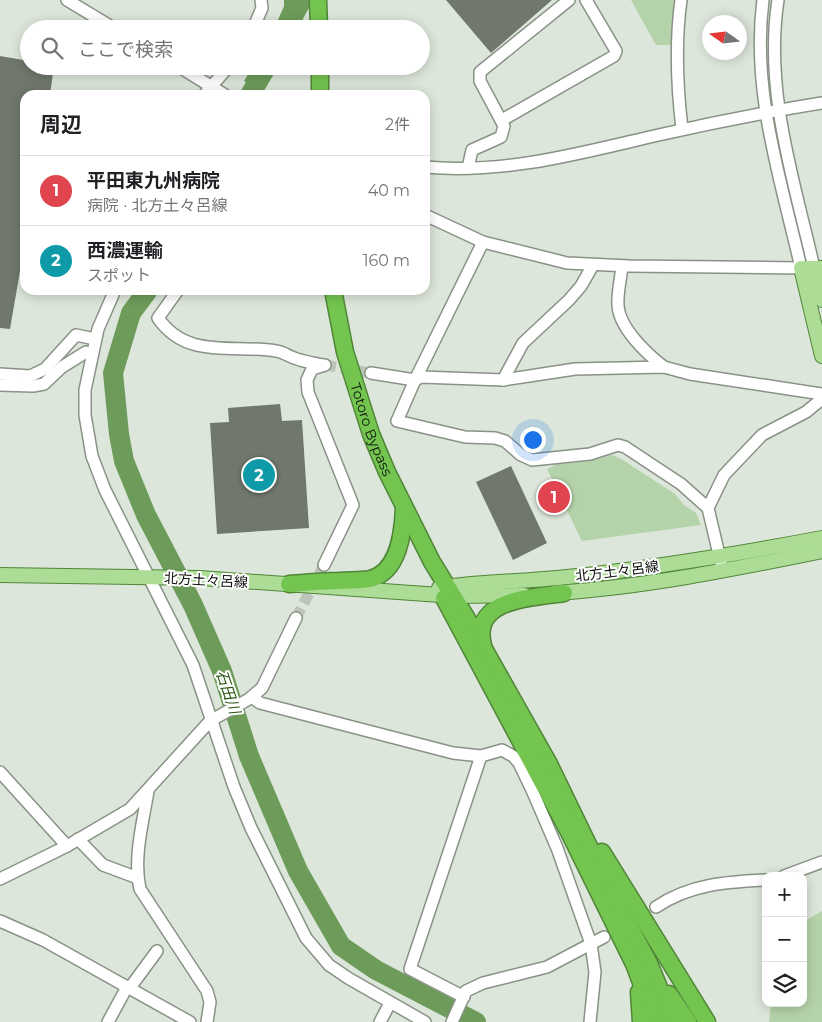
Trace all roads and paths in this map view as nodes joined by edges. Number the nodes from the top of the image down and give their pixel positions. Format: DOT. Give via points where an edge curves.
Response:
graph roads {
  1 [pos="67,0"];
  2 [pos="261,0"];
  3 [pos="318,0"];
  4 [pos="569,0"];
  5 [pos="586,0"];
  6 [pos="681,0"];
  7 [pos="763,0"];
  8 [pos="778,0"];
  9 [pos="100,20"];
  10 [pos="257,20"];
  11 [pos="319,20"];
  12 [pos="189,75"];
  13 [pos="221,75"];
  14 [pos="320,75"];
  15 [pos="207,90"];
  16 [pos="209,90"];
  17 [pos="320,90"];
  18 [pos="822,103"];
  19 [pos="778,110"];
  20 [pos="766,113"];
  21 [pos="502,120"];
  22 [pos="682,130"];
  23 [pos="430,167"];
  24 [pos="468,168"];
  25 [pos="430,217"];
  26 [pos="483,242"];
  27 [pos="593,265"];
  28 [pos="622,266"];
  29 [pos="813,268"];
  30 [pos="112,295"];
  31 [pos="174,295"];
  32 [pos="334,295"];
  33 [pos="822,300"];
  34 [pos="96,339"];
  35 [pos="92,354"];
  36 [pos="822,356"];
  37 [pos="664,367"];
  38 [pos="371,373"];
  39 [pos="0,374"];
  40 [pos="415,380"];
  41 [pos="503,380"];
  42 [pos="0,385"];
  43 [pos="822,394"];
  44 [pos="822,399"];
  45 [pos="404,507"];
  46 [pos="708,508"];
  47 [pos="822,538"];
  48 [pos="822,551"];
  49 [pos="718,558"];
  50 [pos="324,565"];
  51 [pos="724,571"];
  52 [pos="0,575"];
  53 [pos="154,578"];
  54 [pos="289,584"];
  55 [pos="446,591"];
  56 [pos="564,593"];
  57 [pos="296,618"];
  58 [pos="485,650"];
  59 [pos="250,698"];
  60 [pos="214,719"];
  61 [pos="481,756"];
  62 [pos="548,764"];
  63 [pos="0,772"];
  64 [pos="148,791"];
  65 [pos="78,839"];
  66 [pos="67,846"];
  67 [pos="822,862"];
  68 [pos="795,872"];
  69 [pos="138,878"];
  70 [pos="0,879"];
  71 [pos="762,880"];
  72 [pos="656,906"];
  73 [pos="0,920"];
  74 [pos="604,937"];
  75 [pos="592,944"];
  76 [pos="157,950"];
  77 [pos="642,964"];
  78 [pos="127,987"];
  79 [pos="463,998"];
  80 [pos="390,1003"];
  81 [pos="108,1022"];
  82 [pos="190,1022"];
  83 [pos="207,1022"];
  84 [pos="380,1022"];
  85 [pos="425,1022"];
  86 [pos="452,1022"];
  87 [pos="590,1022"];
  88 [pos="641,1022"];
  89 [pos="656,1022"];
  90 [pos="673,1022"];
  91 [pos="688,1022"];
  92 [pos="707,1022"];
  1 -- 9 [label="street"];
  2 -- 10 [label="street" via="262,8"];
  3 -- 11 [label="highway"];
  4 -- 21 [label="street" via="480,72 480,81"];
  5 -- 21 [label="street" via="616,51 614,56"];
  6 -- 22 [label="street" via="678,86"];
  7 -- 20 [label="street" via="760,54"];
  8 -- 19 [label="street" via="773,54"];
  12 -- 15 [label="street"];
  13 -- 16 [label="street"];
  14 -- 17 [label="highway"];
  18 -- 19 [label="street"];
  19 -- 20 [label="street"];
  19 -- 29 [label="street"];
  20 -- 22 [label="street"];
  20 -- 29 [label="street"];
  21 -- 24 [label="street" via="501,137 472,150"];
  22 -- 24 [label="street" via="518,166"];
  23 -- 24 [label="street"];
  25 -- 26 [label="street"];
  26 -- 27 [label="street" via="567,263"];
  26 -- 40 [label="street"];
  27 -- 28 [label="street"];
  27 -- 41 [label="street" via="569,300 523,343"];
  28 -- 29 [label="street"];
  28 -- 37 [label="street" via="618,306 621,316 638,344"];
  29 -- 33 [label="main road"];
  29 -- 36 [label="main road"];
  30 -- 34 [label="street"];
  31 -- 50 [label="street" via="158,318 166,329 190,344 272,350 325,366 312,369 307,380 308,392 353,505"];
  32 -- 45 [label="highway, Totoro Bypass" via="344,352 358,395 386,472"];
  34 -- 35 [label="street"];
  34 -- 39 [label="street" via="76,335 45,370 30,376"];
  35 -- 42 [label="street" via="86,352 72,360 44,384"];
  35 -- 53 [label="street" via="85,390 85,415 92,456 105,490"];
  37 -- 41 [label="street" via="575,369"];
  37 -- 43 [label="street" via="690,374"];
  38 -- 40 [label="street"];
  40 -- 41 [label="street" via="421,377"];
  40 -- 46 [label="street" via="397,421 465,437 505,441 532,460 590,454 618,445 681,484"];
  44 -- 46 [label="street" via="806,412 762,435 724,476"];
  45 -- 54 [label="highway" via="397,552 392,563 379,576"];
  45 -- 55 [label="highway, Totoro Bypass"];
  46 -- 49 [label="street"];
  47 -- 49 [label="main road, 北方土々呂線"];
  48 -- 51 [label="main road, 北方土々呂線"];
  49 -- 51 [label="street"];
  49 -- 55 [label="main road, 北方土々呂線"];
  51 -- 56 [label="main road, 北方土々呂線"];
  52 -- 53 [label="main road, 北方土々呂線"];
  53 -- 54 [label="main road, 北方土々呂線"];
  53 -- 60 [label="street"];
  54 -- 55 [label="main road, 北方土々呂線" via="342,590"];
  55 -- 56 [label="main road, 北方土々呂線"];
  55 -- 58 [label="highway, Totoro Bypass"];
  55 -- 77 [label="highway, Totoro Bypass" via="455,623"];
  56 -- 58 [label="highway" via="507,603 492,610 481,630"];
  57 -- 59 [label="street" via="269,678"];
  58 -- 62 [label="highway, Totoro Bypass"];
  59 -- 60 [label="street"];
  59 -- 61 [label="street" via="454,753"];
  60 -- 64 [label="street"];
  60 -- 80 [label="street" via="251,828 306,938 329,965"];
  61 -- 75 [label="street" via="502,750 519,763 557,848"];
  61 -- 79 [label="street" via="410,969"];
  62 -- 77 [label="highway" via="620,911"];
  62 -- 92 [label="highway"];
  63 -- 66 [label="street"];
  64 -- 65 [label="street" via="130,809"];
  64 -- 69 [label="street"];
  65 -- 66 [label="street"];
  65 -- 69 [label="street" via="103,865"];
  66 -- 70 [label="street"];
  67 -- 68 [label="street"];
  69 -- 83 [label="street" via="146,901 207,991 210,1002"];
  71 -- 72 [label="street" via="710,884 684,891"];
  73 -- 78 [label="street"];
  74 -- 75 [label="street"];
  75 -- 79 [label="street" via="547,967 483,983 466,991"];
  75 -- 87 [label="street" via="595,972"];
  76 -- 78 [label="street" via="132,985"];
  77 -- 88 [label="highway"];
  77 -- 89 [label="highway"];
  77 -- 90 [label="highway"];
  77 -- 91 [label="highway"];
  78 -- 81 [label="street"];
  78 -- 82 [label="street"];
  79 -- 86 [label="street"];
  80 -- 84 [label="street"];
  80 -- 85 [label="street"];
}
